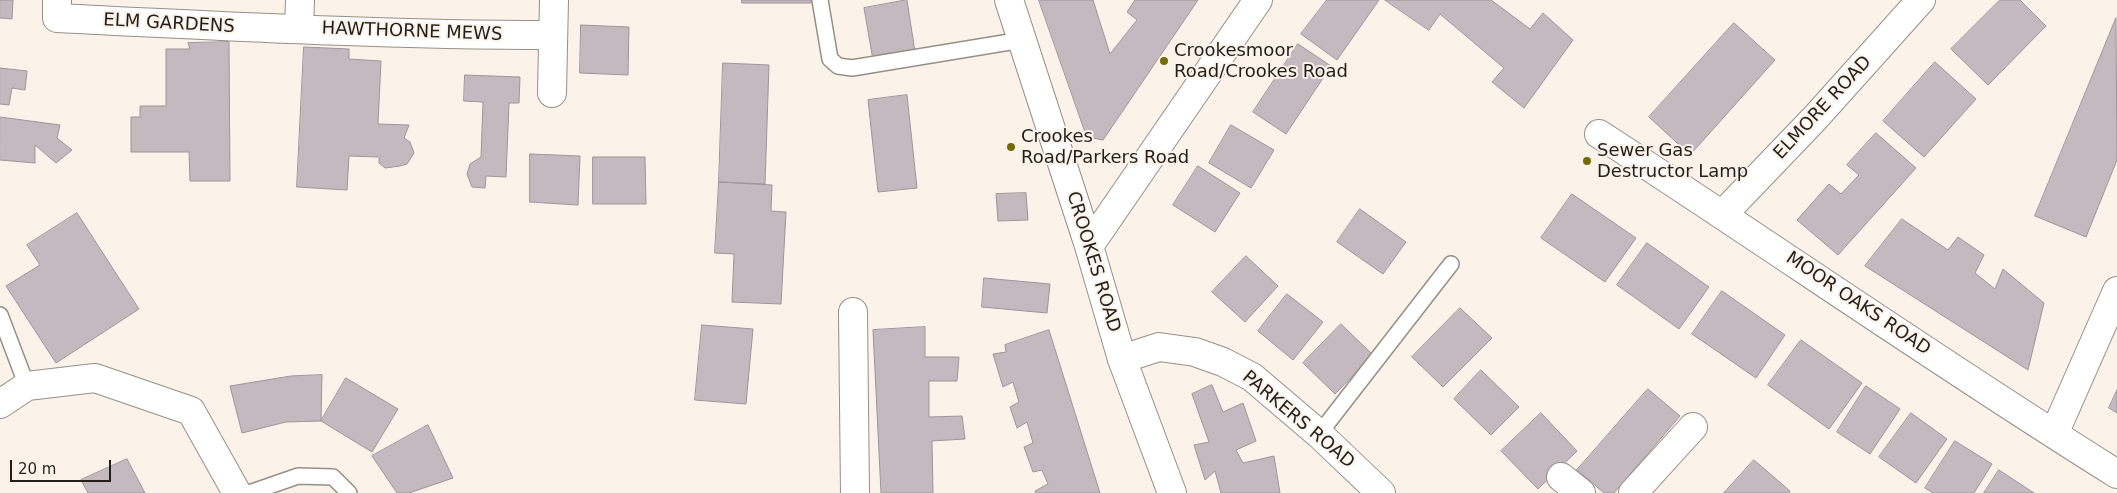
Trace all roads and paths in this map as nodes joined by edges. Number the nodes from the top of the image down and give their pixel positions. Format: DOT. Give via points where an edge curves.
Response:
graph roads {
  1 [pos="58,0"];
  2 [pos="300,0"];
  3 [pos="554,0"];
  4 [pos="820,0"];
  5 [pos="1009,0"];
  6 [pos="1258,0"];
  7 [pos="1921,0"];
  8 [pos="299,29"];
  9 [pos="553,35"];
  10 [pos="1022,40"];
  11 [pos="552,93"];
  12 [pos="1599,134"];
  13 [pos="1723,214"];
  14 [pos="1089,246"];
  15 [pos="1451,264"];
  16 [pos="2117,291"];
  17 [pos="853,312"];
  18 [pos="0,315"];
  19 [pos="1122,359"];
  20 [pos="27,386"];
  21 [pos="0,404"];
  22 [pos="1693,427"];
  23 [pos="1319,434"];
  24 [pos="2054,434"];
  25 [pos="2117,474"];
  26 [pos="237,493"];
  27 [pos="248,493"];
  28 [pos="349,493"];
  29 [pos="855,493"];
  30 [pos="1172,493"];
  31 [pos="1381,493"];
  32 [pos="1633,493"];
  1 -- 8 [label="street, ELM GARDENS" via="57,18"];
  2 -- 8 [label="street, HAWTHORNE MEWS"];
  3 -- 9 [label="street"];
  4 -- 10 [label="lane" via="830,58 838,66 852,68"];
  5 -- 10 [label="street, CROOKES ROAD"];
  6 -- 14 [label="street"];
  7 -- 13 [label="street, ELMORE ROAD"];
  8 -- 9 [label="street, HAWTHORNE MEWS" via="442,35"];
  9 -- 11 [label="street"];
  10 -- 14 [label="street, CROOKES ROAD"];
  12 -- 13 [label="street, MOOR OAKS ROAD"];
  13 -- 24 [label="street, MOOR OAKS ROAD"];
  14 -- 19 [label="street, CROOKES ROAD"];
  15 -- 23 [label="lane"];
  16 -- 24 [label="street"];
  17 -- 29 [label="street"];
  18 -- 20 [label="lane"];
  19 -- 23 [label="street, PARKERS ROAD" via="1159,347 1194,352 1223,362 1252,377"];
  19 -- 30 [label="street, CROOKES ROAD"];
  20 -- 21 [label="street"];
  20 -- 26 [label="street" via="95,378 191,411"];
  22 -- 32 [label="street"];
  23 -- 31 [label="street, PARKERS ROAD"];
  24 -- 25 [label="street, MOOR OAKS ROAD"];
  27 -- 28 [label="lane" via="298,476 333,477"];
}
